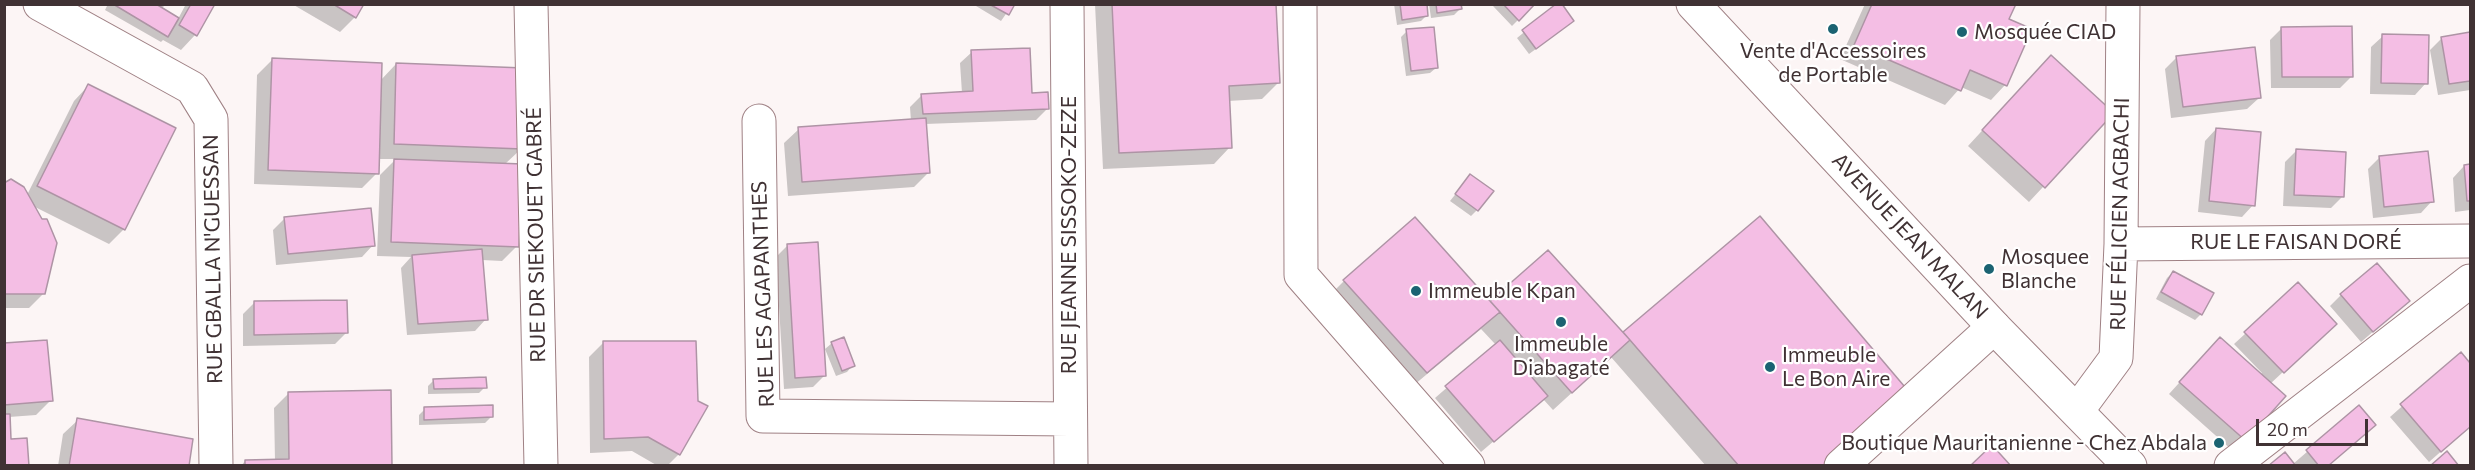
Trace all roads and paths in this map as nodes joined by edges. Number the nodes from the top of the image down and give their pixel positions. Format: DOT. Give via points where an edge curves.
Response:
graph roads {
  1 [pos="40,4"];
  2 [pos="531,4"];
  3 [pos="1067,4"];
  4 [pos="1300,4"];
  5 [pos="1693,4"];
  6 [pos="2123,4"];
  7 [pos="759,121"];
  8 [pos="2470,241"];
  9 [pos="2121,244"];
  10 [pos="2470,281"];
  11 [pos="1994,327"];
  12 [pos="2077,411"];
  13 [pos="1070,419"];
  14 [pos="216,465"];
  15 [pos="541,465"];
  16 [pos="1071,465"];
  17 [pos="1468,465"];
  18 [pos="1841,465"];
  19 [pos="2130,465"];
  20 [pos="2231,465"];
  1 -- 14 [label="street, RUE GBALLA N'GUESSAN" via="192,88 210,119"];
  2 -- 15 [label="street, RUE DR SIEKOUET GABRÉ"];
  3 -- 13 [label="street, RUE JEANNE SISSOKO-ZEZE"];
  4 -- 17 [label="street" via="1302,275"];
  5 -- 11 [label="street, AVENUE JEAN MALAN"];
  6 -- 9 [label="street, RUE FÉLICIEN AGBACHI"];
  7 -- 13 [label="street, RUE LES AGAPANTHES" via="763,416"];
  8 -- 9 [label="street, RUE LE FAISAN DORÉ"];
  9 -- 12 [label="street, RUE FÉLICIEN AGBACHI" via="2116,358"];
  10 -- 20 [label="street"];
  11 -- 12 [label="street, AVENUE JEAN MALAN"];
  11 -- 18 [label="street"];
  12 -- 19 [label="street, AVENUE JEAN MALAN"];
  13 -- 16 [label="street, RUE JEANNE SISSOKO-ZEZE"];
}
